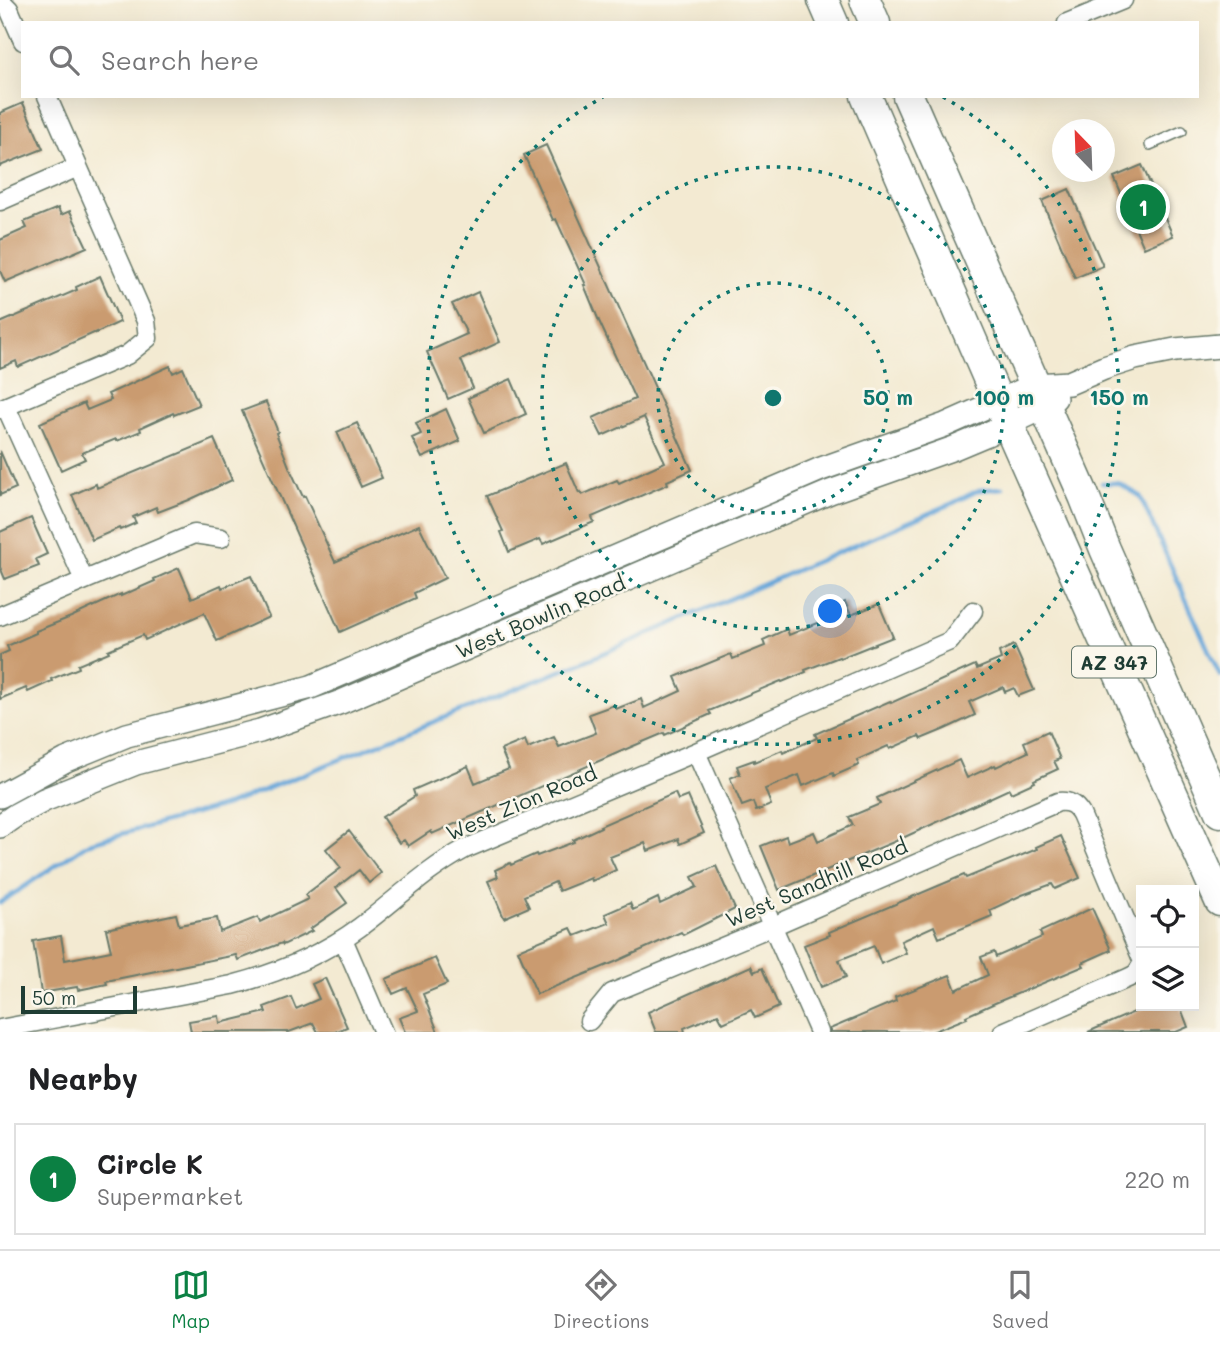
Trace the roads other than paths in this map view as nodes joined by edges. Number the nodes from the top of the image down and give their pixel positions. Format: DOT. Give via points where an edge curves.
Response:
graph roads {
  1 [pos="0,0"];
  2 [pos="823,0"];
  3 [pos="865,0"];
  4 [pos="1124,0"];
  5 [pos="832,21"];
  6 [pos="874,21"];
  7 [pos="1072,21"];
  8 [pos="21,36"];
  9 [pos="48,98"];
  10 [pos="867,98"];
  11 [pos="909,98"];
  12 [pos="1182,131"];
  13 [pos="1150,145"];
  14 [pos="78,167"];
  15 [pos="0,201"];
  16 [pos="1220,346"];
  17 [pos="1040,396"];
  18 [pos="3,408"];
  19 [pos="1003,412"];
  20 [pos="221,538"];
  21 [pos="84,580"];
  22 [pos="973,611"];
  23 [pos="0,616"];
  24 [pos="696,752"];
  25 [pos="0,796"];
  26 [pos="1220,812"];
  27 [pos="0,826"];
  28 [pos="1220,901"];
  29 [pos="773,926"];
  30 [pos="343,939"];
  31 [pos="1137,948"];
  32 [pos="1136,974"];
  33 [pos="589,1021"];
  34 [pos="1035,1026"];
  35 [pos="0,1029"];
  36 [pos="383,1032"];
  37 [pos="819,1032"];
  38 [pos="1003,1032"];
  1 -- 8 [label="street"];
  2 -- 5 [label="highway"];
  3 -- 6 [label="highway"];
  4 -- 7 [label="street"];
  9 -- 14 [label="street"];
  10 -- 19 [label="highway, AZ 347"];
  11 -- 17 [label="highway, AZ 347"];
  12 -- 13 [label="lane"];
  14 -- 15 [label="street"];
  14 -- 18 [label="street" via="146,321 148,338 127,355"];
  16 -- 17 [label="street, West Bowlin Road" via="1135,358"];
  17 -- 19 [label="street, West Bowlin Road"];
  17 -- 26 [label="highway, AZ 347"];
  18 -- 21 [label="street"];
  19 -- 25 [label="street, West Bowlin Road" via="945,425 821,469 310,687 127,735"];
  19 -- 27 [label="street, West Bowlin Road" via="954,448 817,497 341,702 260,731 136,763 44,800"];
  19 -- 28 [label="highway, AZ 347"];
  20 -- 21 [label="street" via="194,534"];
  21 -- 23 [label="street"];
  22 -- 24 [label="street, West Zion Road" via="950,640"];
  24 -- 29 [label="street"];
  24 -- 30 [label="street, West Zion Road" via="444,860"];
  29 -- 31 [label="street, West Sandhill Road" via="1066,801 1081,814"];
  29 -- 33 [label="street, West Sandhill Road" via="612,993"];
  29 -- 37 [label="street"];
  30 -- 35 [label="street, West Zion Road" via="260,978"];
  30 -- 36 [label="street"];
  32 -- 34 [label="street"];
  34 -- 38 [label="street"];
}
